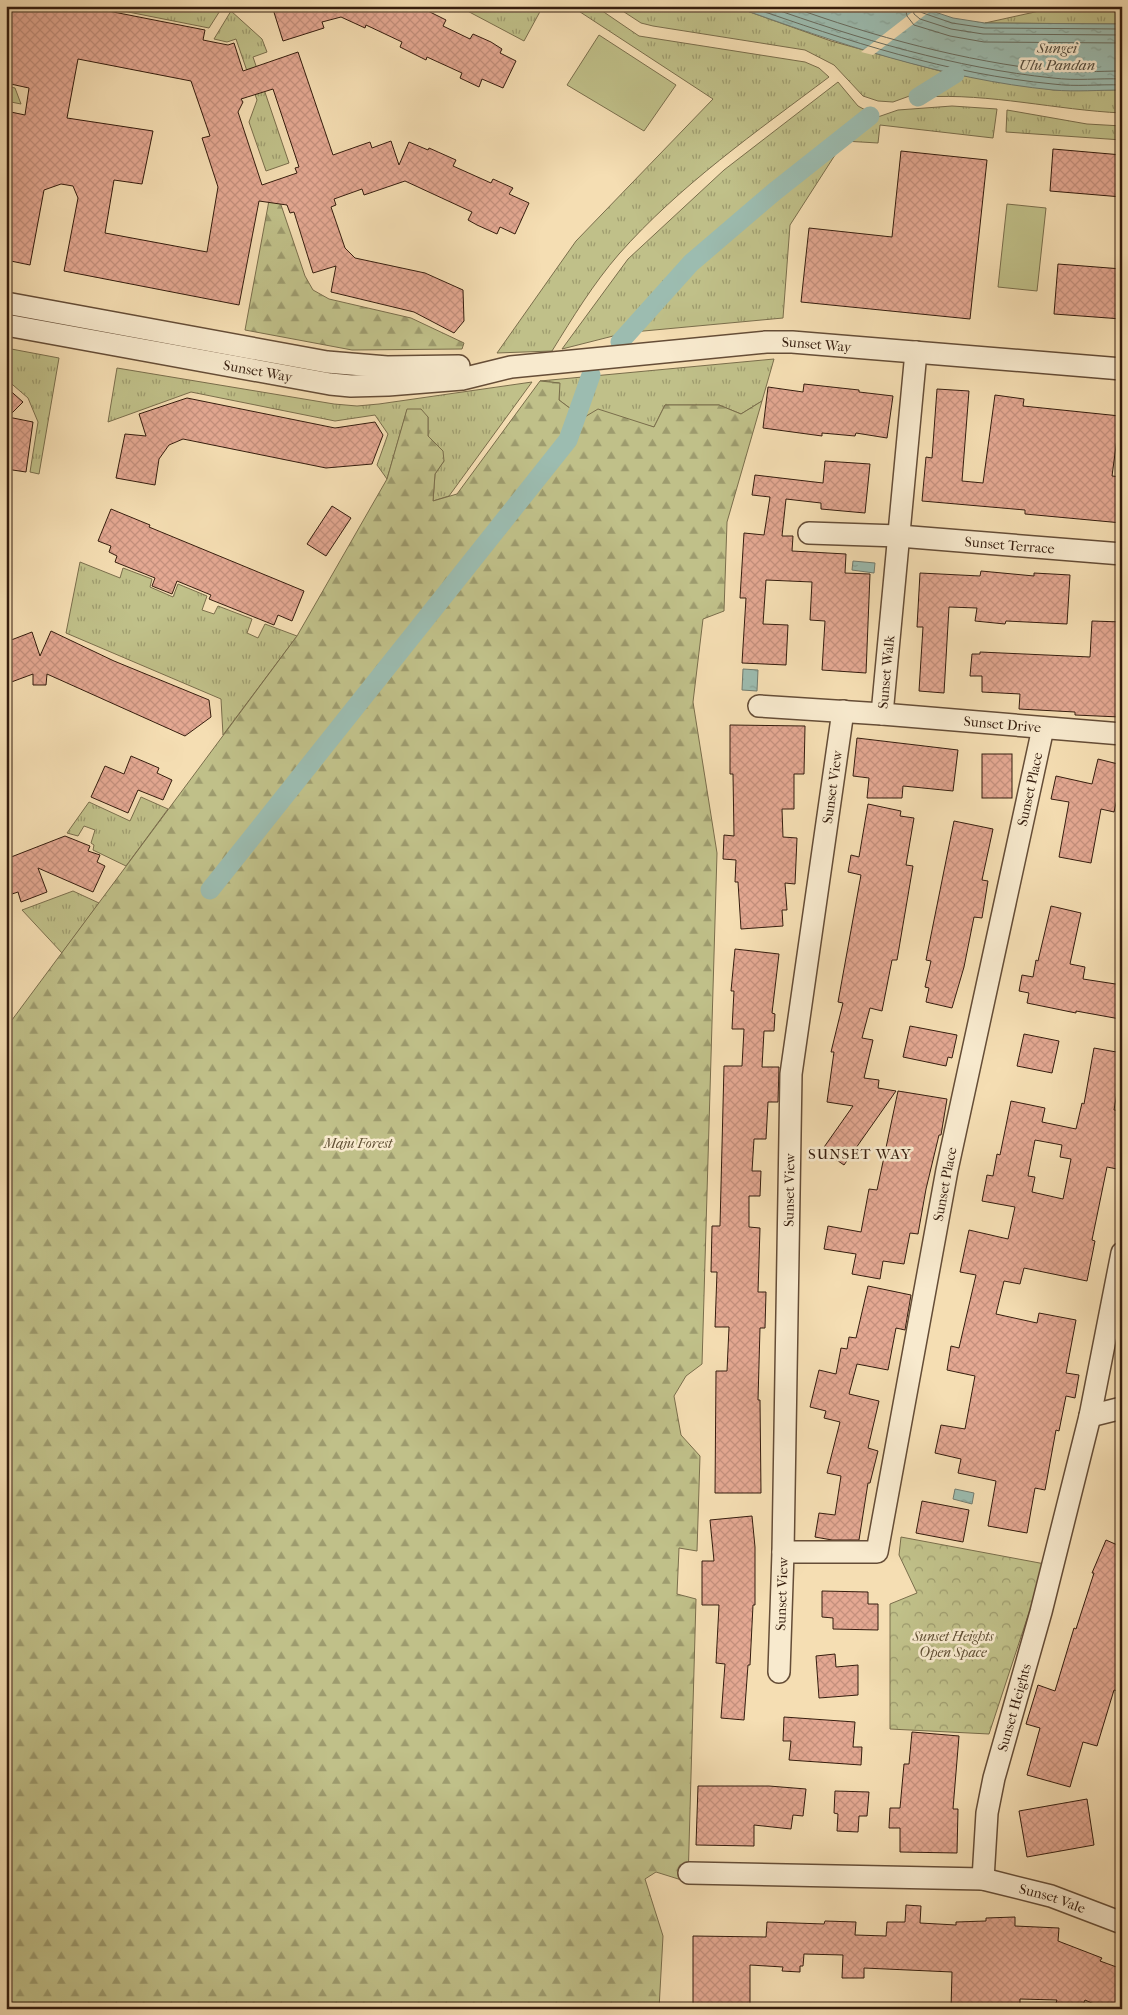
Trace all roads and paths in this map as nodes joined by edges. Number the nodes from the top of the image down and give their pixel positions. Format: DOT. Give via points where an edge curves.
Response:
graph roads {
  1 [pos="6,303"];
  2 [pos="6,325"];
  3 [pos="916,352"];
  4 [pos="512,367"];
  5 [pos="1122,369"];
  6 [pos="809,533"];
  7 [pos="899,536"];
  8 [pos="1122,554"];
  9 [pos="759,706"];
  10 [pos="844,711"];
  11 [pos="882,714"];
  12 [pos="1043,728"];
  13 [pos="1122,734"];
  14 [pos="1122,1252"];
  15 [pos="1122,1408"];
  16 [pos="1090,1416"];
  17 [pos="783,1552"];
  18 [pos="779,1672"];
  19 [pos="689,1874"];
  20 [pos="983,1879"];
  21 [pos="1122,1923"];
  1 -- 4 [label="street, Sunset Way" via="327,362"];
  2 -- 4 [label="street, Sunset Way" via="350,386 462,379"];
  3 -- 4 [label="street, Sunset Way" via="766,342"];
  3 -- 5 [label="street, Sunset Way"];
  3 -- 7 [label="street, Sunset Walk"];
  6 -- 7 [label="street"];
  7 -- 8 [label="street, Sunset Terrace"];
  7 -- 11 [label="street, Sunset Walk"];
  9 -- 10 [label="street, Sunset Walk"];
  10 -- 11 [label="street, Sunset Walk"];
  10 -- 17 [label="street, Sunset View" via="791,1074"];
  11 -- 12 [label="street, Sunset Drive"];
  12 -- 13 [label="street, Sunset Drive"];
  12 -- 17 [label="street, Sunset Place" via="947,1170 877,1552"];
  14 -- 16 [label="street, Sunset Heights"];
  15 -- 16 [label="street"];
  16 -- 20 [label="street, Sunset Heights" via="1041,1612 994,1778 987,1813"];
  17 -- 18 [label="street, Sunset View"];
  19 -- 20 [label="street"];
  20 -- 21 [label="street, Sunset Vale" via="1051,1896"];
}
